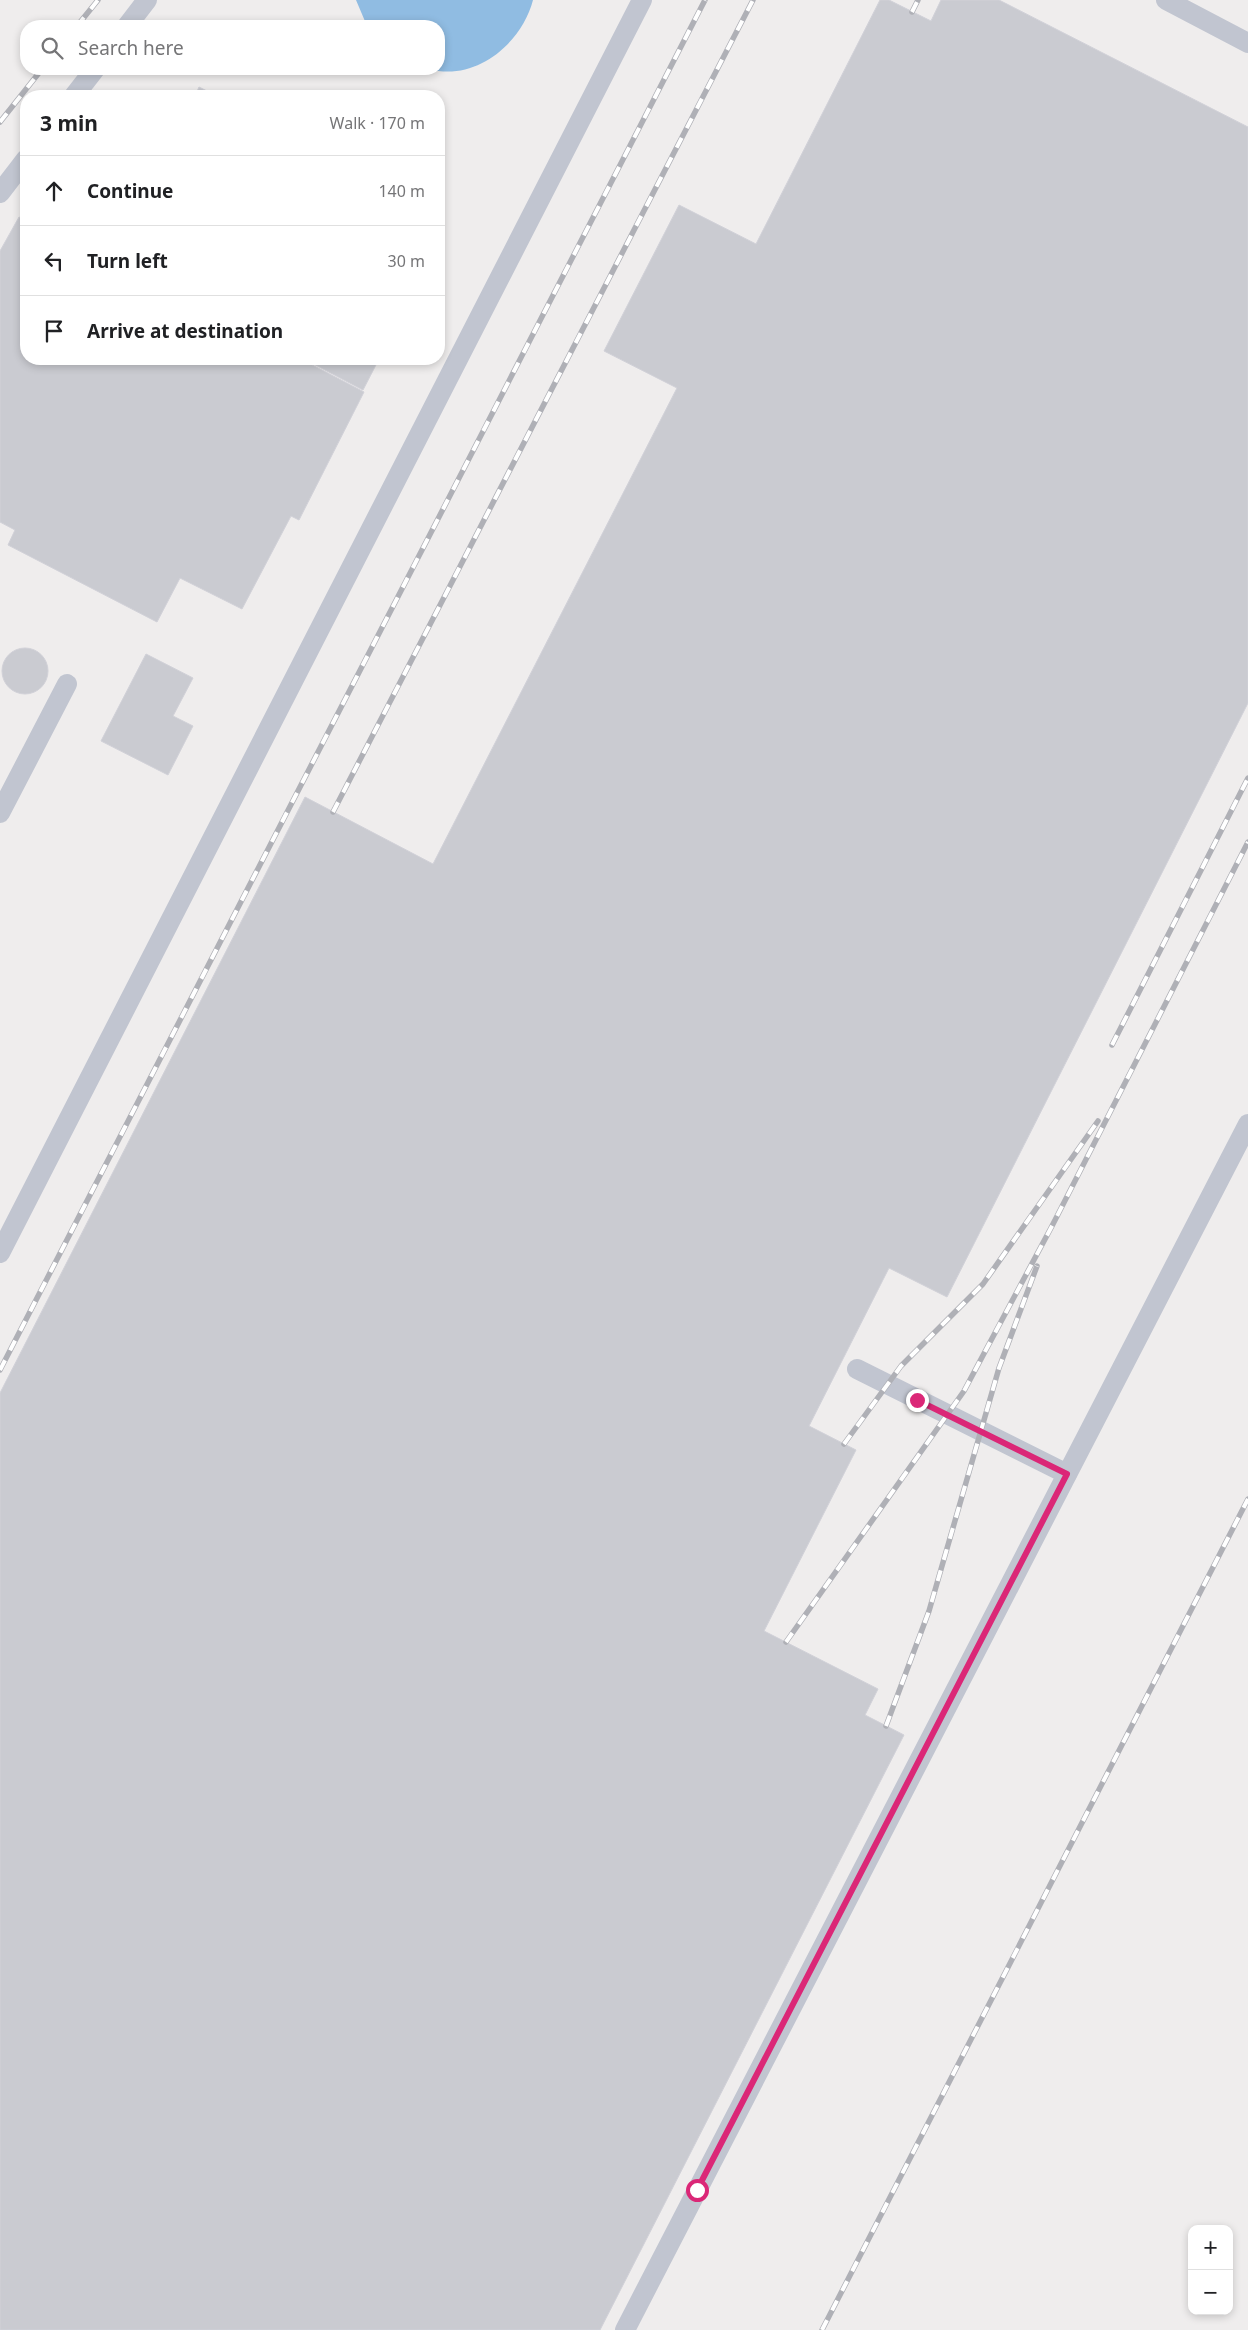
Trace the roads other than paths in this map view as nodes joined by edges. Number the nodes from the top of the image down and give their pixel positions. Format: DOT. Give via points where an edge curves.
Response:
graph roads {
  1 [pos="147,0"];
  2 [pos="642,0"];
  3 [pos="1166,0"];
  4 [pos="132,20"];
  5 [pos="1248,43"];
  6 [pos="90,75"];
  7 [pos="79,90"];
  8 [pos="20,167"];
  9 [pos="0,193"];
  10 [pos="67,684"];
  11 [pos="0,813"];
  12 [pos="1248,1124"];
  13 [pos="0,1252"];
  14 [pos="857,1369"];
  15 [pos="1067,1474"];
  16 [pos="625,2330"];
  1 -- 4 [label="lane"];
  2 -- 13 [label="lane"];
  3 -- 5 [label="lane"];
  6 -- 7 [label="lane"];
  8 -- 9 [label="lane"];
  10 -- 11 [label="lane"];
  12 -- 15 [label="lane"];
  14 -- 15 [label="lane"];
  15 -- 16 [label="lane"];
}
